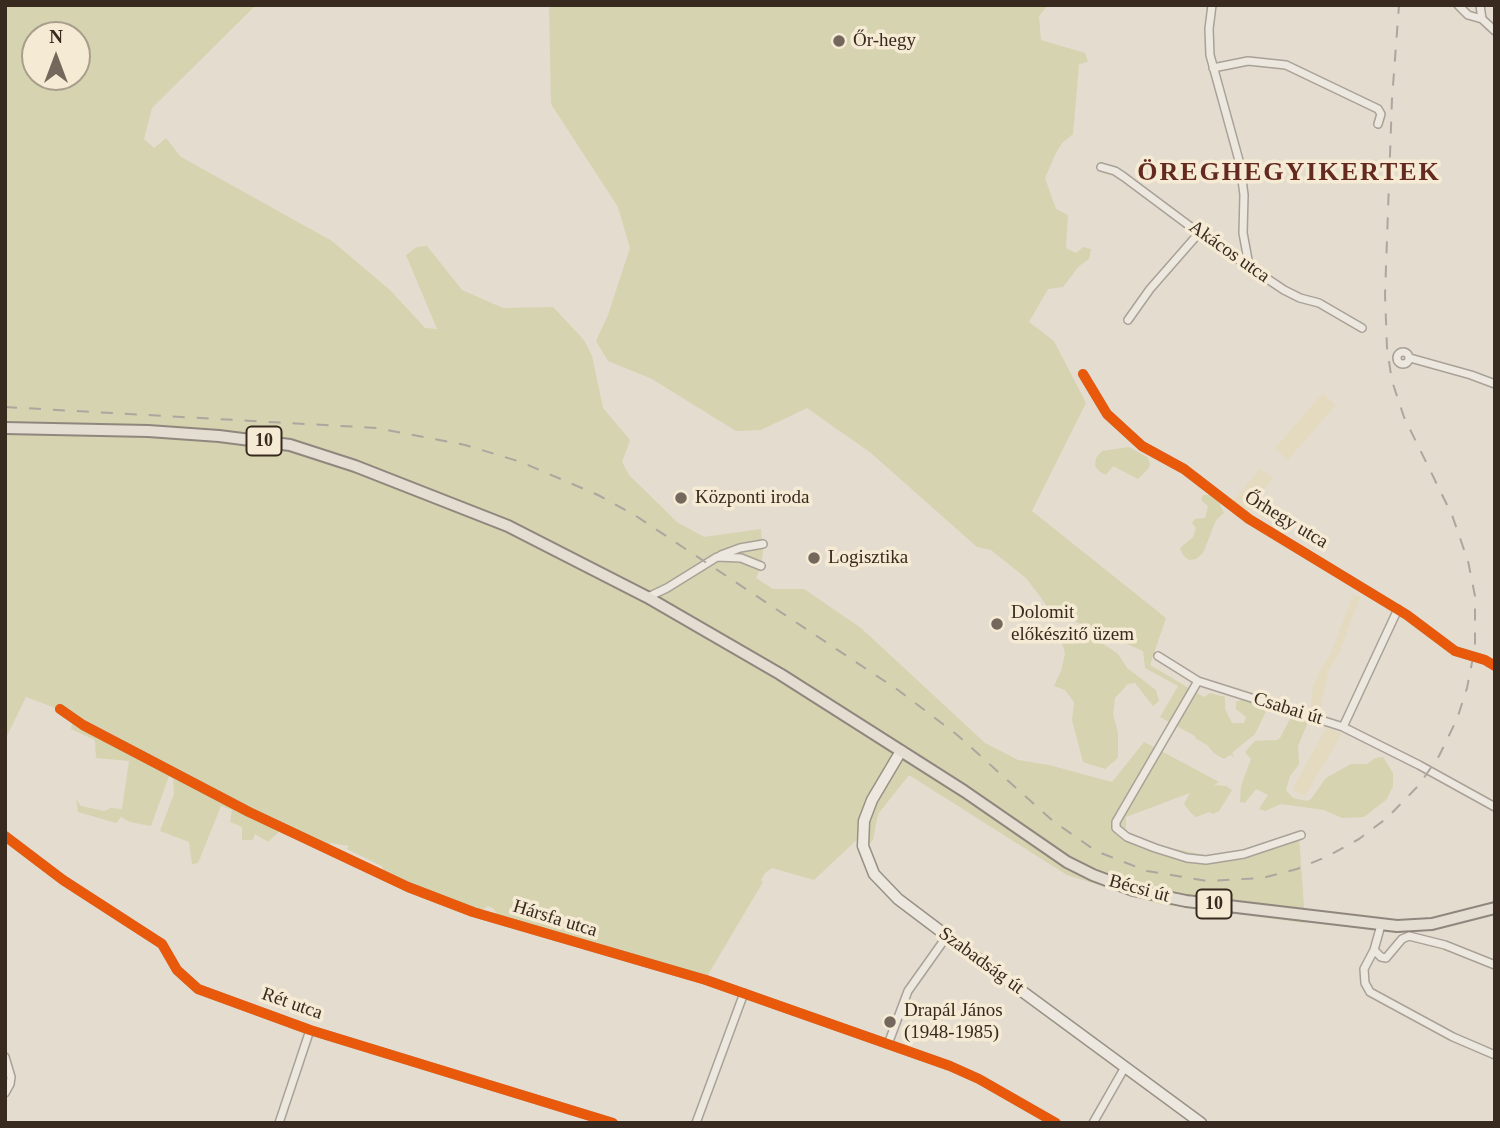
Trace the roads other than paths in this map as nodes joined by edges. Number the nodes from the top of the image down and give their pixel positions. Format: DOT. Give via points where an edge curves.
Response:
graph roads {
  1 [pos="1212,5"];
  2 [pos="1458,5"];
  3 [pos="1480,5"];
  4 [pos="1482,19"];
  5 [pos="1495,32"];
  6 [pos="1213,68"];
  7 [pos="1378,124"];
  8 [pos="1101,167"];
  9 [pos="1199,233"];
  10 [pos="1249,265"];
  11 [pos="1128,320"];
  12 [pos="1362,328"];
  13 [pos="1410,358"];
  14 [pos="1083,374"];
  15 [pos="1495,384"];
  16 [pos="5,428"];
  17 [pos="763,544"];
  18 [pos="718,556"];
  19 [pos="761,566"];
  20 [pos="667,588"];
  21 [pos="647,597"];
  22 [pos="666,608"];
  23 [pos="1398,609"];
  24 [pos="1157,656"];
  25 [pos="1495,666"];
  26 [pos="1198,681"];
  27 [pos="60,709"];
  28 [pos="1343,727"];
  29 [pos="901,751"];
  30 [pos="1495,807"];
  31 [pos="1301,835"];
  32 [pos="5,836"];
  33 [pos="1495,908"];
  34 [pos="1381,925"];
  35 [pos="947,936"];
  36 [pos="1374,950"];
  37 [pos="1495,965"];
  38 [pos="744,993"];
  39 [pos="310,1030"];
  40 [pos="888,1044"];
  41 [pos="1495,1055"];
  42 [pos="5,1057"];
  43 [pos="1125,1067"];
  44 [pos="5,1093"];
  45 [pos="279,1123"];
  46 [pos="613,1123"];
  47 [pos="696,1123"];
  48 [pos="1056,1123"];
  49 [pos="1093,1123"];
  50 [pos="1200,1123"];
  1 -- 6 [label="street"];
  2 -- 4 [label="street" via="1468,15"];
  3 -- 4 [label="street"];
  4 -- 5 [label="street"];
  6 -- 7 [label="street" via="1248,61 1286,65 1378,109"];
  6 -- 10 [label="street" via="1240,164 1242,233"];
  8 -- 9 [label="street, Akácos utca" via="1124,177"];
  9 -- 10 [label="street, Akácos utca"];
  9 -- 11 [label="street"];
  10 -- 12 [label="street, Akácos utca" via="1284,290 1319,303"];
  13 -- 15 [label="street"];
  14 -- 23 [label="street, Őrhegy utca" via="1107,414 1142,446 1184,469 1249,519"];
  16 -- 21 [label="main road, 10" via="148,431 301,448 508,526"];
  17 -- 18 [label="street"];
  18 -- 19 [label="street"];
  18 -- 20 [label="street"];
  20 -- 21 [label="street"];
  20 -- 22 [label="street"];
  21 -- 22 [label="main road, 10"];
  22 -- 29 [label="main road, 10"];
  23 -- 25 [label="street, Őrhegy utca, bridge" via="1455,651"];
  23 -- 28 [label="street"];
  24 -- 26 [label="street, Csabai út"];
  26 -- 28 [label="street, Csabai út"];
  26 -- 31 [label="street" via="1116,828 1154,848 1206,860"];
  27 -- 38 [label="street, Hársfa utca" via="249,812 408,887 473,912"];
  28 -- 30 [label="street, Csabai út"];
  29 -- 34 [label="main road, Bécsi út / 10" via="1045,849 1113,883 1186,901"];
  29 -- 35 [label="main road, Szabadság út" via="872,800 864,821 863,846 884,887"];
  32 -- 39 [label="street, Rét utca" via="162,944 177,970 198,989"];
  33 -- 34 [label="main road, Bécsi út / 10" via="1432,925"];
  34 -- 36 [label="street"];
  35 -- 40 [label="street" via="908,990"];
  35 -- 43 [label="main road, Szabadság út"];
  36 -- 37 [label="street" via="1386,958 1409,936"];
  36 -- 41 [label="street" via="1364,974 1370,992"];
  38 -- 40 [label="street, Hársfa utca"];
  38 -- 47 [label="street"];
  39 -- 45 [label="street"];
  39 -- 46 [label="street, Rét utca"];
  40 -- 48 [label="street, Hársfa utca" via="965,1072"];
  42 -- 44 [label="street" via="11,1077"];
  43 -- 49 [label="street"];
  43 -- 50 [label="main road, Szabadság út"];
}
